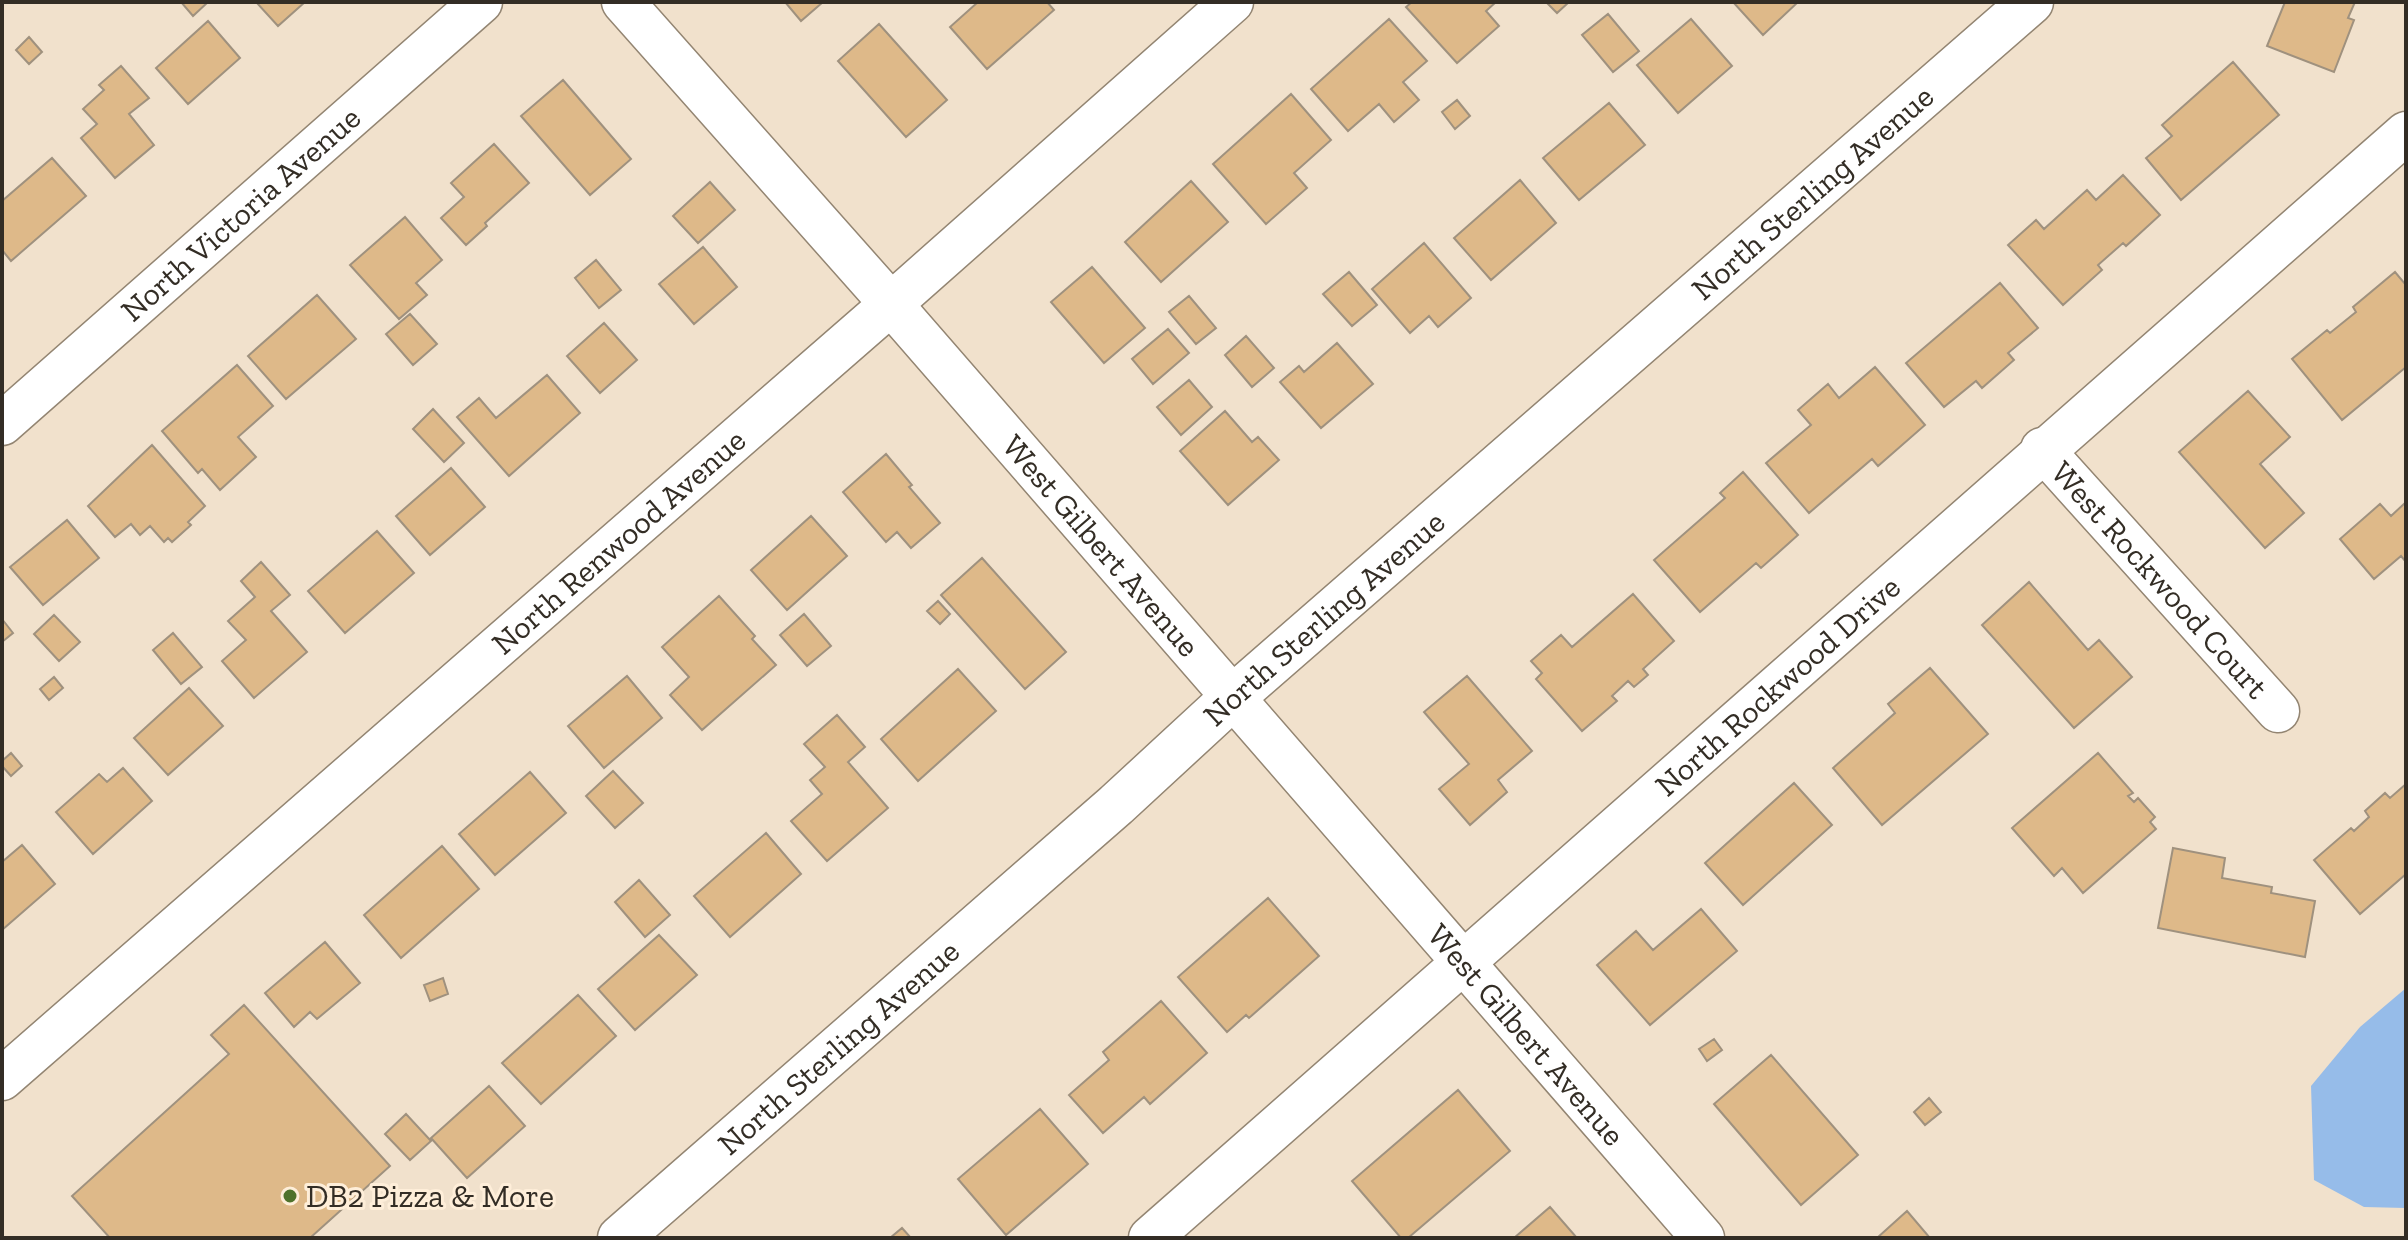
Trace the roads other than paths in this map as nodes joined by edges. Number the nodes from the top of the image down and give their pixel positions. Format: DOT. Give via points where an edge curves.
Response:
graph roads {
  1 [pos="481,2"];
  2 [pos="623,2"];
  3 [pos="1232,2"];
  4 [pos="2031,2"];
  5 [pos="2406,133"];
  6 [pos="891,304"];
  7 [pos="2,424"];
  8 [pos="2042,449"];
  9 [pos="1232,698"];
  10 [pos="2278,711"];
  11 [pos="1465,965"];
  12 [pos="2,1079"];
  13 [pos="620,1238"];
  14 [pos="1150,1238"];
  15 [pos="1703,1238"];
  1 -- 7 [label="street, North Victoria Avenue"];
  2 -- 6 [label="street, West Gilbert Avenue"];
  3 -- 6 [label="street, North Renwood Avenue"];
  4 -- 9 [label="main road, North Sterling Avenue"];
  5 -- 8 [label="street, North Rockwood Drive"];
  6 -- 9 [label="street, West Gilbert Avenue"];
  6 -- 12 [label="street, North Renwood Avenue"];
  8 -- 10 [label="street, West Rockwood Court"];
  8 -- 11 [label="street, North Rockwood Drive"];
  9 -- 11 [label="street, West Gilbert Avenue"];
  9 -- 13 [label="main road, North Sterling Avenue"];
  11 -- 14 [label="street, North Rockwood Drive"];
  11 -- 15 [label="street, West Gilbert Avenue"];
}
